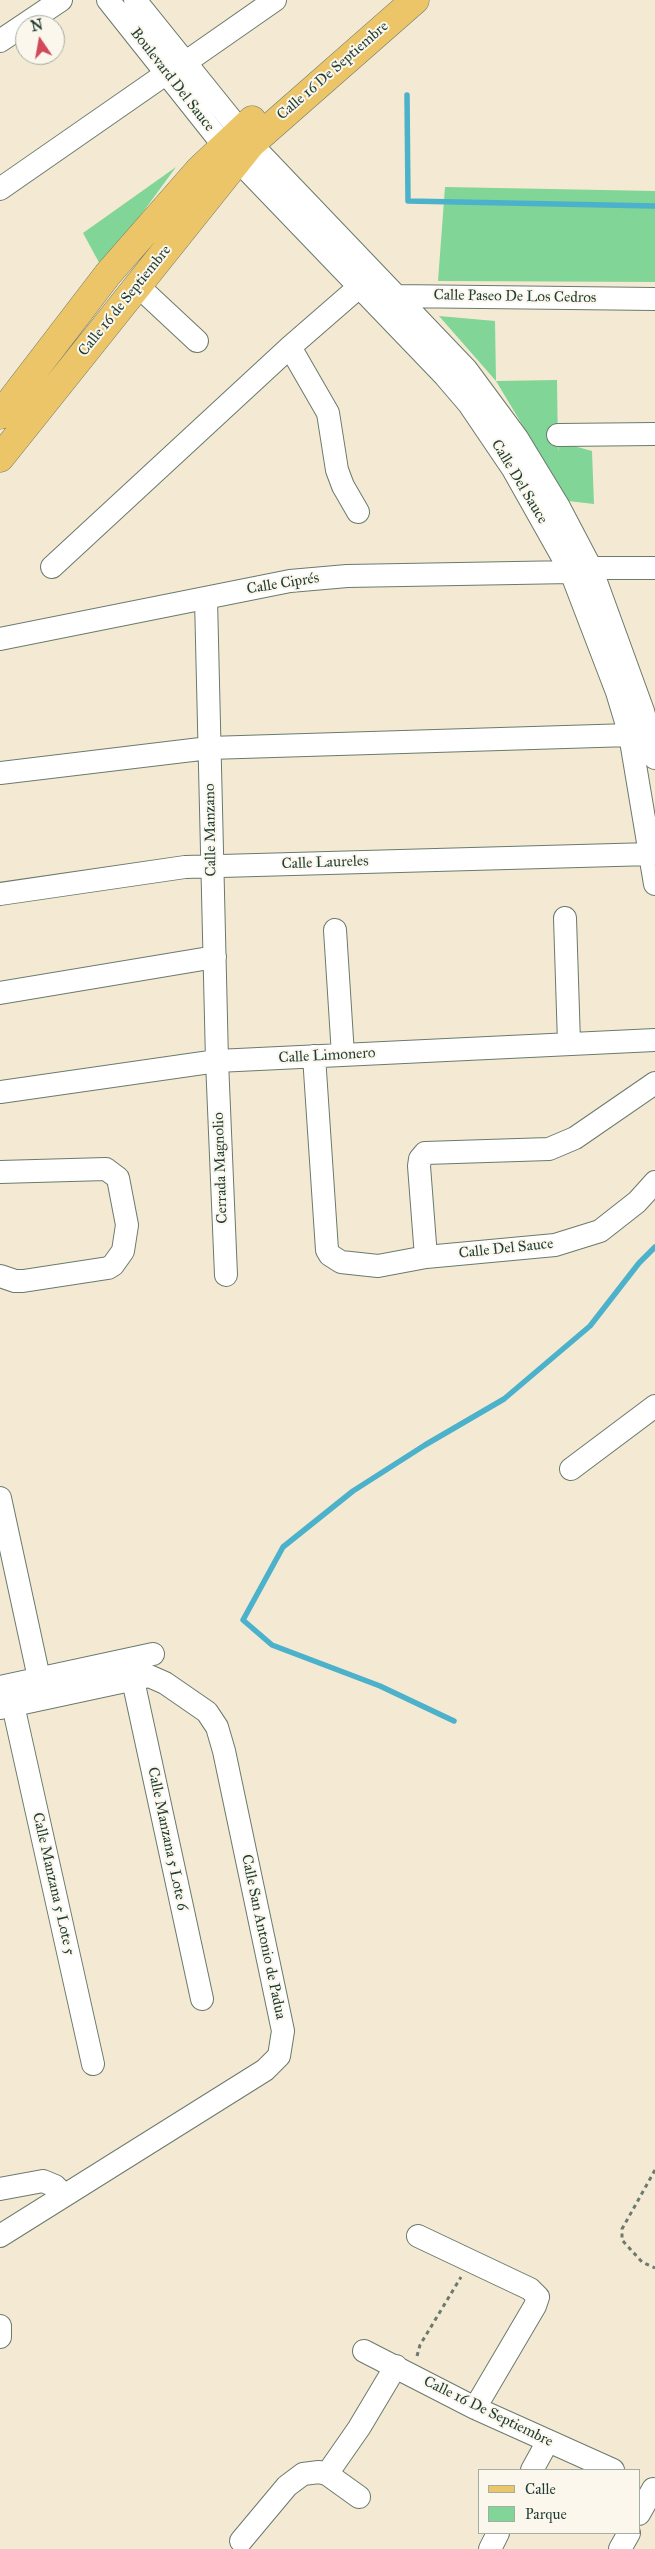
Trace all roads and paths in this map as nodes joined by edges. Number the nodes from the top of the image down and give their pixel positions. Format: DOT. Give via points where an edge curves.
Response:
graph roads {
  1 [pos="60,0"];
  2 [pos="108,0"];
  3 [pos="135,0"];
  4 [pos="275,0"];
  5 [pos="398,0"];
  6 [pos="415,0"];
  7 [pos="0,41"];
  8 [pos="176,68"];
  9 [pos="238,145"];
  10 [pos="0,189"];
  11 [pos="138,286"];
  12 [pos="376,295"];
  13 [pos="655,299"];
  14 [pos="197,341"];
  15 [pos="290,347"];
  16 [pos="0,415"];
  17 [pos="655,434"];
  18 [pos="558,435"];
  19 [pos="0,458"];
  20 [pos="358,512"];
  21 [pos="52,567"];
  22 [pos="655,568"];
  23 [pos="581,570"];
  24 [pos="206,599"];
  25 [pos="0,639"];
  26 [pos="630,735"];
  27 [pos="654,746"];
  28 [pos="209,748"];
  29 [pos="0,773"];
  30 [pos="651,854"];
  31 [pos="212,867"];
  32 [pos="655,884"];
  33 [pos="0,894"];
  34 [pos="565,918"];
  35 [pos="335,930"];
  36 [pos="215,957"];
  37 [pos="0,993"];
  38 [pos="655,1040"];
  39 [pos="569,1043"];
  40 [pos="342,1055"];
  41 [pos="314,1056"];
  42 [pos="216,1061"];
  43 [pos="655,1083"];
  44 [pos="0,1092"];
  45 [pos="0,1172"];
  46 [pos="655,1182"];
  47 [pos="426,1257"];
  48 [pos="0,1276"];
  49 [pos="226,1276"];
  50 [pos="655,1406"];
  51 [pos="571,1469"];
  52 [pos="0,1498"];
  53 [pos="153,1654"];
  54 [pos="39,1678"];
  55 [pos="133,1680"];
  56 [pos="0,1687"];
  57 [pos="7,1706"];
  58 [pos="202,1999"];
  59 [pos="93,2064"];
  60 [pos="655,2170"];
  61 [pos="0,2188"];
  62 [pos="64,2195"];
  63 [pos="0,2236"];
  64 [pos="418,2236"];
  65 [pos="471,2261"];
  66 [pos="655,2268"];
  67 [pos="0,2326"];
  68 [pos="0,2338"];
  69 [pos="364,2351"];
  70 [pos="403,2370"];
  71 [pos="475,2408"];
  72 [pos="548,2441"];
  73 [pos="533,2469"];
  74 [pos="611,2469"];
  75 [pos="327,2474"];
  76 [pos="649,2487"];
  77 [pos="359,2497"];
  78 [pos="640,2511"];
  79 [pos="498,2534"];
  80 [pos="628,2534"];
  81 [pos="241,2541"];
  82 [pos="490,2549"];
  83 [pos="620,2549"];
  1 -- 7 [label="street"];
  2 -- 8 [label="street, Boulevard Del Sauce"];
  3 -- 8 [label="street, Boulevard Del Sauce"];
  4 -- 8 [label="street"];
  5 -- 9 [label="main road, Calle 16 De Septiembre"];
  6 -- 9 [label="main road, Calle 16 De Septiembre"];
  8 -- 9 [label="street, Boulevard Del Sauce"];
  8 -- 10 [label="street"];
  9 -- 11 [label="main road, Calle 16 de Septiembre"];
  9 -- 12 [label="street, Calle Del Sauce"];
  9 -- 12 [label="street, Calle Del Sauce"];
  9 -- 16 [label="main road, Calle 16 de Septiembre" via="199,170 108,274"];
  11 -- 14 [label="street"];
  11 -- 19 [label="main road, Calle 16 de Septiembre"];
  12 -- 13 [label="street, Calle Paseo De Los Cedros"];
  12 -- 15 [label="street"];
  12 -- 23 [label="street, Calle Del Sauce" via="469,404"];
  15 -- 20 [label="street" via="328,413 337,470"];
  15 -- 21 [label="street"];
  17 -- 18 [label="street"];
  22 -- 23 [label="street, Calle Ciprés"];
  23 -- 24 [label="street, Calle Ciprés" via="327,578 282,582"];
  23 -- 26 [label="street, Calle Del Sauce"];
  23 -- 27 [label="street, Calle Del Sauce" via="625,658"];
  24 -- 25 [label="street, Calle Ciprés"];
  24 -- 28 [label="street, Calle Manzano"];
  26 -- 28 [label="street"];
  26 -- 30 [label="street, Calle Del Sauce"];
  28 -- 29 [label="street"];
  28 -- 31 [label="street, Calle Manzano"];
  30 -- 31 [label="street, Calle Laureles"];
  30 -- 32 [label="street, Calle Del Sauce"];
  31 -- 33 [label="street, Calle Laureles" via="185,867"];
  31 -- 36 [label="street, Calle Manzano"];
  34 -- 39 [label="street"];
  35 -- 40 [label="street"];
  36 -- 37 [label="street"];
  36 -- 42 [label="street, Calle Manzano"];
  38 -- 39 [label="street, Calle Limonero"];
  39 -- 40 [label="street, Calle Limonero"];
  40 -- 41 [label="street, Calle Limonero"];
  41 -- 42 [label="street, Calle Limonero"];
  41 -- 47 [label="street, Calle Del Sauce" via="327,1250 341,1262 378,1266"];
  42 -- 44 [label="street, Calle Limonero"];
  42 -- 49 [label="street, Cerrada Magnolio"];
  43 -- 47 [label="street" via="576,1138 550,1149 425,1153 419,1166"];
  45 -- 48 [label="street" via="106,1168 120,1181 127,1225 123,1251 113,1265 23,1281"];
  46 -- 47 [label="street, Calle Del Sauce" via="637,1202 600,1231 555,1245"];
  50 -- 51 [label="street"];
  52 -- 54 [label="street"];
  53 -- 54 [label="street"];
  54 -- 56 [label="street"];
  55 -- 57 [label="street, Calle San Antonio de Padua"];
  55 -- 58 [label="street, Calle Manzana 5 Lote 6"];
  55 -- 62 [label="street, Calle San Antonio de Padua" via="149,1676 161,1680 207,1712 217,1727 283,2031 282,2043 280,2056 265,2070"];
  57 -- 59 [label="street, Calle Manzana 5 Lote 5"];
  60 -- 66 [label="path" via="622,2228 622,2240 642,2262"];
  61 -- 62 [label="street" via="43,2181"];
  62 -- 63 [label="street, Calle San Antonio de Padua"];
  64 -- 65 [label="street"];
  65 -- 70 [label="path"];
  65 -- 71 [label="street" via="530,2289 538,2297"];
  67 -- 68 [label="street"];
  69 -- 70 [label="street, Calle 16 De Septiembre"];
  70 -- 71 [label="street, Calle 16 De Septiembre"];
  70 -- 75 [label="street"];
  71 -- 72 [label="street, Calle 16 De Septiembre"];
  72 -- 73 [label="street"];
  72 -- 74 [label="street, Calle 16 De Septiembre"];
  75 -- 77 [label="street"];
  75 -- 81 [label="street" via="311,2472 295,2478"];
  76 -- 78 [label="street"];
  79 -- 82 [label="street"];
  80 -- 83 [label="street"];
}
